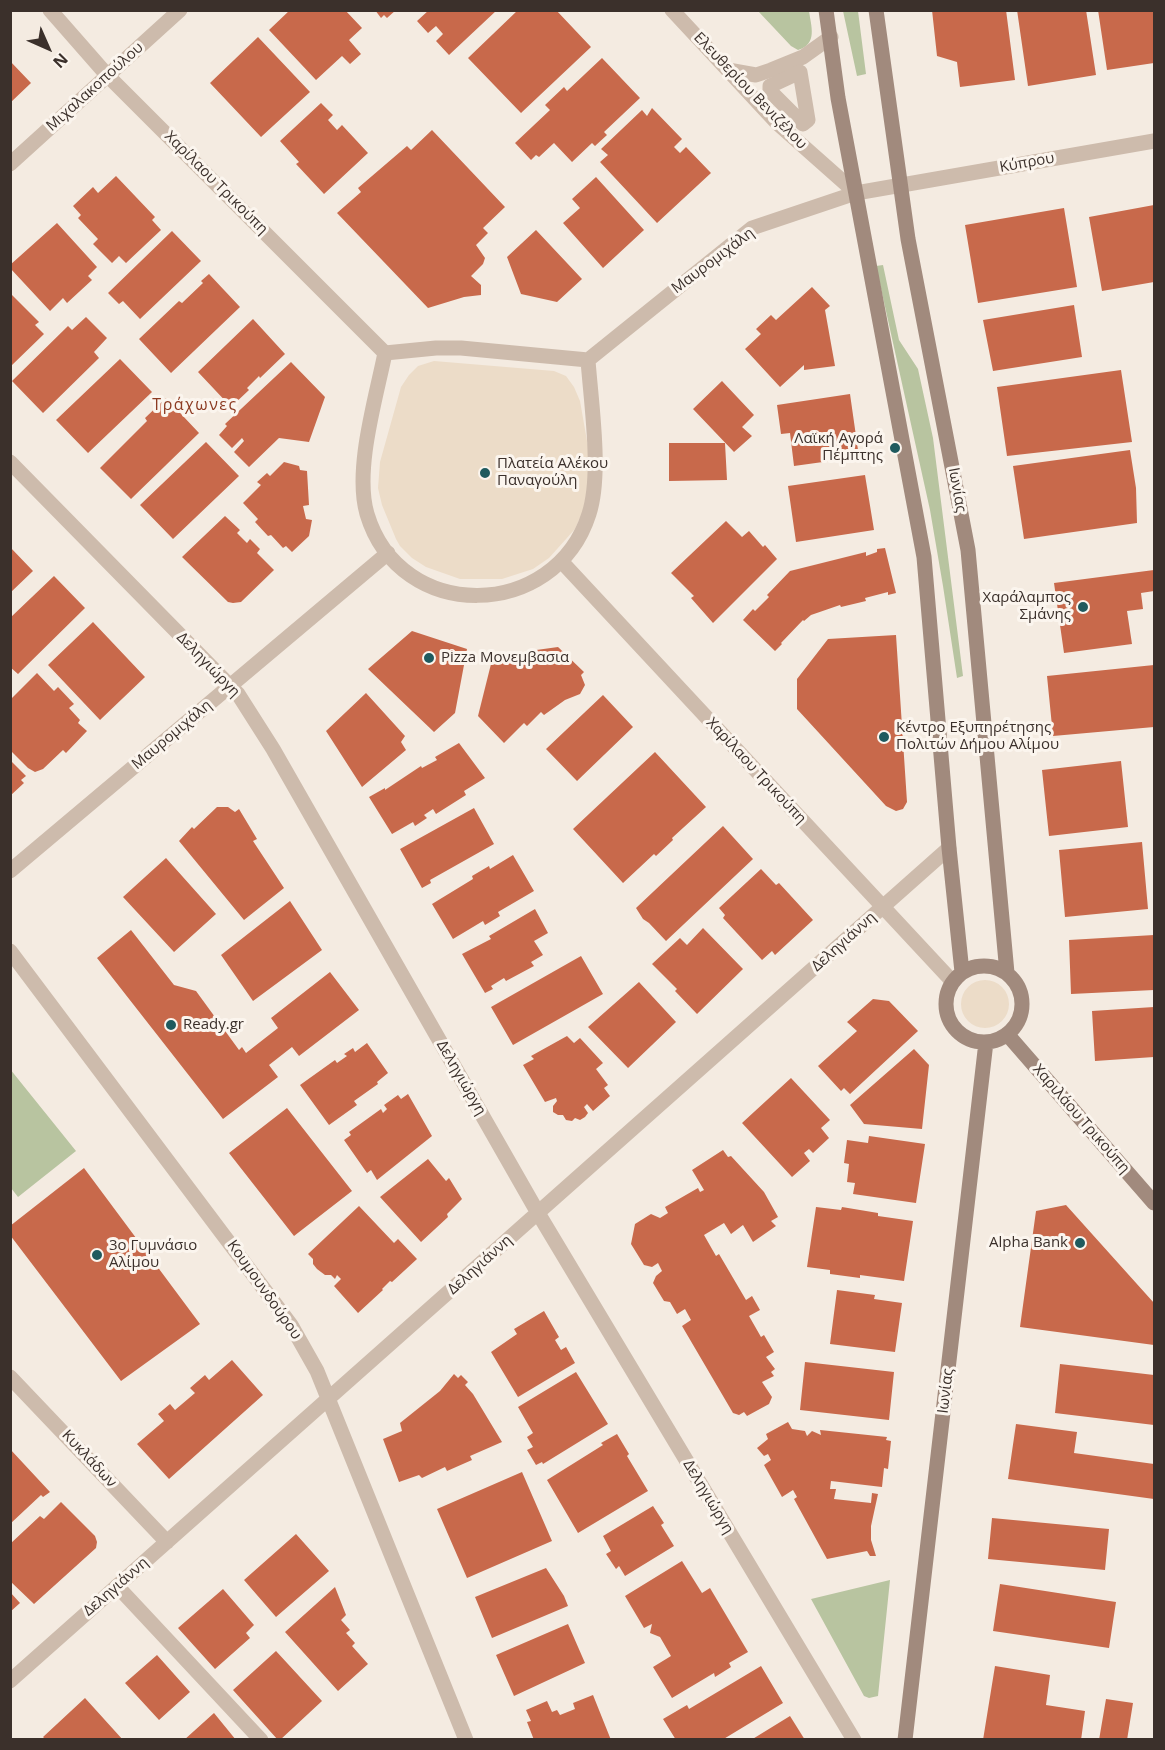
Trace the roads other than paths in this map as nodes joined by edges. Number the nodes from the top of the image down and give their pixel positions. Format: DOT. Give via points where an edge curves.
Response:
graph roads {
  1 [pos="50,10"];
  2 [pos="180,10"];
  3 [pos="672,10"];
  4 [pos="826,10"];
  5 [pos="876,10"];
  6 [pos="831,37"];
  7 [pos="728,70"];
  8 [pos="107,75"];
  9 [pos="1155,141"];
  10 [pos="10,164"];
  11 [pos="900,185"];
  12 [pos="856,193"];
  13 [pos="385,353"];
  14 [pos="588,360"];
  15 [pos="10,462"];
  16 [pos="388,553"];
  17 [pos="561,561"];
  18 [pos="230,686"];
  19 [pos="949,848"];
  20 [pos="10,871"];
  21 [pos="883,908"];
  22 [pos="10,951"];
  23 [pos="1007,973"];
  24 [pos="957,976"];
  25 [pos="1007,1034"];
  26 [pos="986,1042"];
  27 [pos="1155,1203"];
  28 [pos="538,1213"];
  29 [pos="10,1377"];
  30 [pos="328,1399"];
  31 [pos="167,1542"];
  32 [pos="117,1586"];
  33 [pos="10,1681"];
  34 [pos="261,1740"];
  35 [pos="466,1740"];
  36 [pos="854,1740"];
  37 [pos="905,1740"];
  1 -- 8 [label="street, Χαρίλαου Τρικούπη"];
  2 -- 8 [label="street, Μιχαλακοπούλου"];
  3 -- 7 [label="street, Ελευθερίου Βενιζέλου"];
  4 -- 6 [label="street"];
  5 -- 11 [label="street, Ιωνίας"];
  6 -- 7 [label="street" via="804,57 756,75"];
  6 -- 12 [label="street"];
  7 -- 12 [label="street, Ελευθερίου Βενιζέλου" via="777,123"];
  8 -- 10 [label="street, Μιχαλακοπούλου"];
  8 -- 13 [label="street, Χαρίλαου Τρικούπη"];
  9 -- 11 [label="street, Κύπρου"];
  11 -- 12 [label="street, Κύπρου"];
  11 -- 23 [label="street, Ιωνίας" via="968,550"];
  12 -- 14 [label="street, Μαυρομιχάλη" via="752,228"];
  12 -- 19 [label="street" via="924,557"];
  13 -- 14 [label="street" via="461,348"];
  13 -- 16 [label="street" via="362,480 367,514"];
  14 -- 17 [label="street" via="593,495 577,542"];
  15 -- 18 [label="street, Δεληγιώργη"];
  16 -- 17 [label="street" via="418,580 466,596 515,590 543,576"];
  16 -- 18 [label="street, Μαυρομιχάλη"];
  17 -- 21 [label="street, Χαρίλαου Τρικούπη"];
  18 -- 20 [label="street, Μαυρομιχάλη"];
  18 -- 28 [label="street, Δεληγιώργη" via="273,749"];
  19 -- 21 [label="street, Δεληγιάννη"];
  19 -- 24 [label="street"];
  21 -- 24 [label="street, Χαρίλαου Τρικούπη"];
  21 -- 28 [label="street, Δεληγιάννη"];
  22 -- 30 [label="street, Κουμουνδούρου" via="291,1325"];
  23 -- 24 [label="street" via="985,965"];
  23 -- 25 [label="street" via="1015,981 1022,1003 1021,1015"];
  24 -- 26 [label="street" via="946,1001 950,1022 965,1037"];
  25 -- 26 [label="street"];
  25 -- 27 [label="street, Χαριλάου Τρικούπη"];
  26 -- 37 [label="street, Ιωνίας"];
  28 -- 30 [label="street, Δεληγιάννη"];
  28 -- 36 [label="street, Δεληγιώργη"];
  29 -- 31 [label="street, Κυκλάδων"];
  30 -- 31 [label="street, Δεληγιάννη"];
  30 -- 35 [label="street, Κουμουνδούρου"];
  31 -- 32 [label="street, Δεληγιάννη"];
  32 -- 33 [label="street, Δεληγιάννη"];
  32 -- 34 [label="street"];
}
